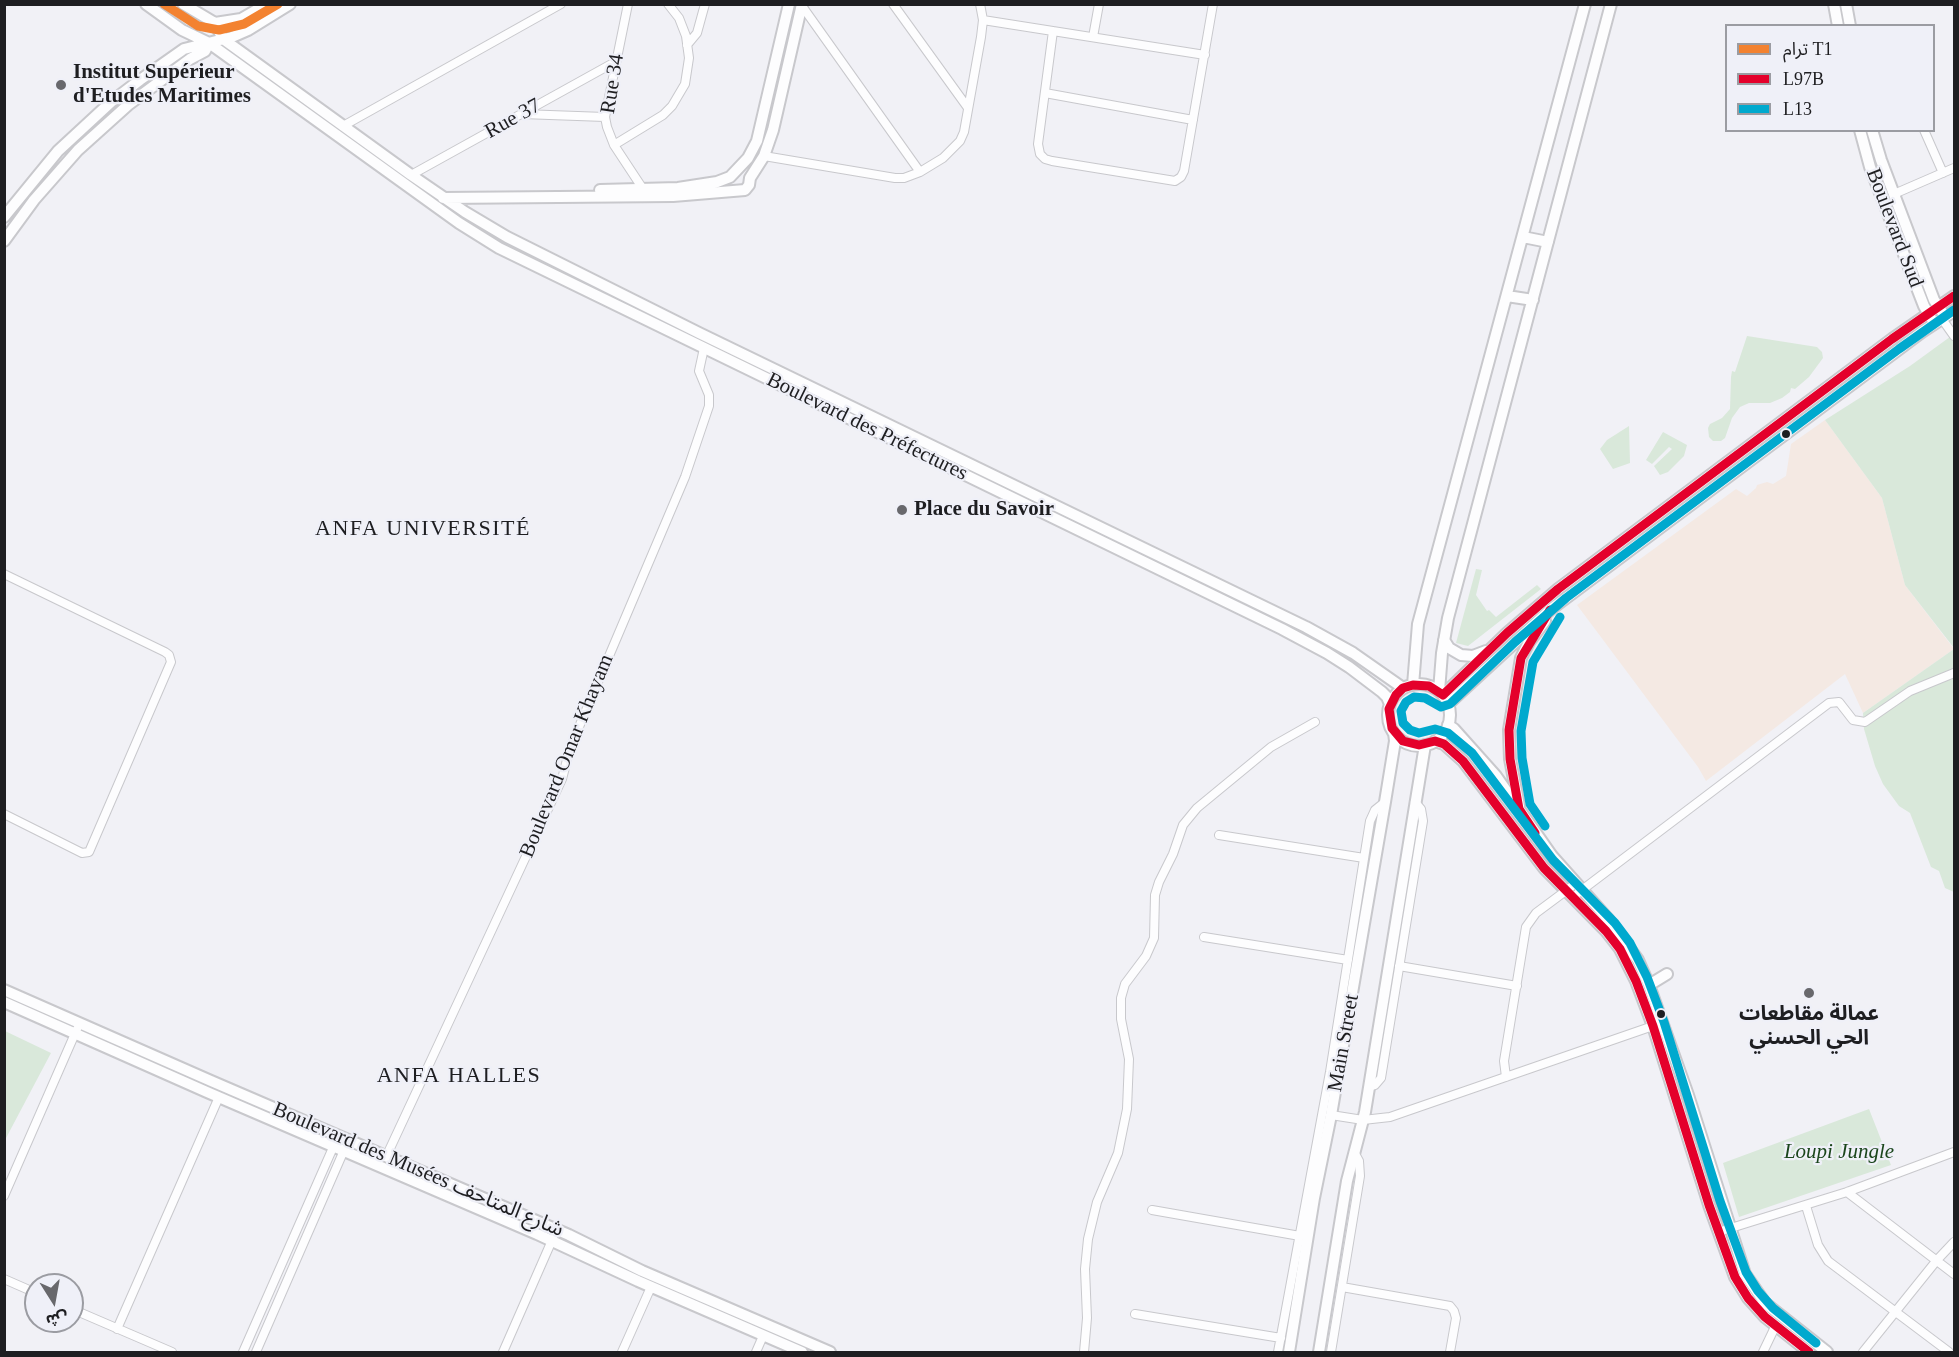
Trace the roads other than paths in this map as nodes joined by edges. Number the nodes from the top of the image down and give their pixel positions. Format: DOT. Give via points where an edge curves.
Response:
graph roads {
  1 [pos="146,4"];
  2 [pos="183,4"];
  3 [pos="267,4"];
  4 [pos="290,4"];
  5 [pos="561,4"];
  6 [pos="628,4"];
  7 [pos="668,4"];
  8 [pos="705,4"];
  9 [pos="789,4"];
  10 [pos="892,4"];
  11 [pos="980,4"];
  12 [pos="1099,4"];
  13 [pos="1213,4"];
  14 [pos="1585,4"];
  15 [pos="1611,4"];
  16 [pos="1834,4"];
  17 [pos="1846,4"];
  18 [pos="802,5"];
  19 [pos="983,20"];
  20 [pos="215,23"];
  21 [pos="1838,24"];
  22 [pos="1850,24"];
  23 [pos="182,30"];
  24 [pos="248,30"];
  25 [pos="1053,31"];
  26 [pos="1092,37"];
  27 [pos="223,39"];
  28 [pos="209,43"];
  29 [pos="687,45"];
  30 [pos="184,49"];
  31 [pos="1205,55"];
  32 [pos="250,58"];
  33 [pos="615,62"];
  34 [pos="1045,93"];
  35 [pos="968,108"];
  36 [pos="521,114"];
  37 [pos="605,117"];
  38 [pos="1193,120"];
  39 [pos="343,126"];
  40 [pos="1861,132"];
  41 [pos="1873,132"];
  42 [pos="1925,132"];
  43 [pos="614,145"];
  44 [pos="764,156"];
  45 [pos="1954,168"];
  46 [pos="920,172"];
  47 [pos="1943,173"];
  48 [pos="733,174"];
  49 [pos="411,175"];
  50 [pos="750,178"];
  51 [pos="430,189"];
  52 [pos="643,189"];
  53 [pos="735,189"];
  54 [pos="1894,194"];
  55 [pos="419,195"];
  56 [pos="444,198"];
  57 [pos="483,198"];
  58 [pos="433,204"];
  59 [pos="4,217"];
  60 [pos="484,224"];
  61 [pos="1523,237"];
  62 [pos="4,241"];
  63 [pos="1548,242"];
  64 [pos="1507,296"];
  65 [pos="1954,296"];
  66 [pos="1533,300"];
  67 [pos="1938,307"];
  68 [pos="1928,314"];
  69 [pos="1944,318"];
  70 [pos="1954,336"];
  71 [pos="710,346"];
  72 [pos="922,448"];
  73 [pos="4,574"];
  74 [pos="1550,610"];
  75 [pos="1444,640"];
  76 [pos="1492,648"];
  77 [pos="1954,673"];
  78 [pos="1408,687"];
  79 [pos="1444,697"];
  80 [pos="1390,704"];
  81 [pos="1315,722"];
  82 [pos="1448,725"];
  83 [pos="1394,733"];
  84 [pos="1430,743"];
  85 [pos="1385,802"];
  86 [pos="1415,802"];
  87 [pos="1519,809"];
  88 [pos="4,814"];
  89 [pos="1219,834"];
  90 [pos="1364,858"];
  91 [pos="1579,887"];
  92 [pos="1569,895"];
  93 [pos="1204,937"];
  94 [pos="1348,960"];
  95 [pos="1399,966"];
  96 [pos="1667,974"];
  97 [pos="1649,985"];
  98 [pos="1516,986"];
  99 [pos="4,990"];
  100 [pos="4,1002"];
  101 [pos="1653,1026"];
  102 [pos="77,1028"];
  103 [pos="1506,1077"];
  104 [pos="1369,1087"];
  105 [pos="219,1097"];
  106 [pos="1331,1115"];
  107 [pos="1363,1120"];
  108 [pos="341,1144"];
  109 [pos="1354,1152"];
  110 [pos="1954,1152"];
  111 [pos="386,1157"];
  112 [pos="1847,1192"];
  113 [pos="4,1196"];
  114 [pos="1806,1206"];
  115 [pos="1152,1210"];
  116 [pos="1724,1230"];
  117 [pos="554,1235"];
  118 [pos="1300,1236"];
  119 [pos="1954,1242"];
  120 [pos="1937,1260"];
  121 [pos="1954,1274"];
  122 [pos="4,1279"];
  123 [pos="651,1287"];
  124 [pos="1342,1287"];
  125 [pos="24,1288"];
  126 [pos="1896,1311"];
  127 [pos="84,1314"];
  128 [pos="1135,1314"];
  129 [pos="1775,1327"];
  130 [pos="117,1329"];
  131 [pos="763,1336"];
  132 [pos="1281,1338"];
  133 [pos="172,1353"];
  134 [pos="243,1353"];
  135 [pos="256,1353"];
  136 [pos="503,1353"];
  137 [pos="622,1353"];
  138 [pos="756,1353"];
  139 [pos="802,1353"];
  140 [pos="830,1353"];
  141 [pos="1084,1353"];
  142 [pos="1278,1353"];
  143 [pos="1289,1353"];
  144 [pos="1319,1353"];
  145 [pos="1331,1353"];
  146 [pos="1450,1353"];
  147 [pos="1763,1353"];
  148 [pos="1809,1353"];
  149 [pos="1827,1353"];
  150 [pos="1863,1353"];
  151 [pos="1949,1353"];
  1 -- 23 [label="street, Boulevard des Préfectures"];
  2 -- 20 [label="street"];
  3 -- 20 [label="street" via="241,19"];
  4 -- 24 [label="street"];
  5 -- 39 [label="street"];
  6 -- 33 [label="street, Rue 34"];
  7 -- 29 [label="street" via="683,27"];
  8 -- 29 [label="street" via="700,26"];
  9 -- 48 [label="street" via="761,128 748,158"];
  10 -- 35 [label="street"];
  11 -- 19 [label="street"];
  12 -- 26 [label="street"];
  13 -- 31 [label="street"];
  14 -- 61 [label="street"];
  15 -- 63 [label="street"];
  16 -- 21 [label="street"];
  17 -- 22 [label="street"];
  18 -- 44 [label="street"];
  18 -- 46 [label="street"];
  19 -- 25 [label="street"];
  19 -- 35 [label="street"];
  20 -- 27 [label="street, Boulevard des Préfectures"];
  23 -- 28 [label="street, Boulevard des Préfectures"];
  23 -- 30 [label="street"];
  24 -- 27 [label="street"];
  24 -- 32 [label="street" via="245,44"];
  25 -- 26 [label="street"];
  25 -- 34 [label="street"];
  26 -- 31 [label="street"];
  27 -- 28 [label="street"];
  27 -- 32 [label="street, Boulevard des Préfectures"];
  28 -- 30 [label="street"];
  28 -- 55 [label="street, Boulevard des Préfectures"];
  28 -- 62 [label="street" via="205,51 128,105 78,150"];
  29 -- 43 [label="street" via="687,78 672,106"];
  30 -- 59 [label="street" via="87,124 45,166"];
  31 -- 38 [label="street"];
  32 -- 39 [label="street, Boulevard des Préfectures"];
  33 -- 36 [label="street, Rue 37"];
  33 -- 37 [label="street, Rue 34"];
  34 -- 38 [label="street"];
  34 -- 38 [label="street" via="1038,147 1042,157 1172,182 1181,177"];
  35 -- 46 [label="street" via="960,141 943,158"];
  36 -- 37 [label="street"];
  36 -- 49 [label="street, Rue 37"];
  37 -- 43 [label="street, Rue 34"];
  39 -- 49 [label="street, Boulevard des Préfectures"];
  40 -- 68 [label="street, Boulevard Sud" via="1870,167"];
  41 -- 54 [label="street, Boulevard Sud"];
  42 -- 47 [label="street"];
  43 -- 52 [label="street, Rue 34"];
  44 -- 46 [label="street" via="895,178"];
  44 -- 50 [label="street"];
  45 -- 47 [label="street"];
  47 -- 54 [label="street"];
  48 -- 50 [label="street" via="746,172"];
  48 -- 52 [label="street" via="697,185"];
  48 -- 53 [label="street" via="730,183"];
  49 -- 51 [label="street, Boulevard des Préfectures"];
  50 -- 53 [label="street" via="745,190"];
  51 -- 52 [label="street"];
  51 -- 55 [label="street"];
  51 -- 56 [label="street, Boulevard des Préfectures"];
  53 -- 57 [label="street" via="673,196"];
  54 -- 67 [label="street, Boulevard Sud"];
  55 -- 58 [label="street, Boulevard des Préfectures"];
  56 -- 57 [label="street"];
  56 -- 58 [label="street"];
  56 -- 60 [label="street, Boulevard des Préfectures"];
  57 -- 60 [label="street" via="478,209"];
  58 -- 71 [label="street, Boulevard des Préfectures" via="499,248"];
  60 -- 71 [label="street, Boulevard des Préfectures"];
  61 -- 63 [label="street"];
  61 -- 64 [label="street"];
  63 -- 66 [label="street"];
  64 -- 66 [label="street"];
  64 -- 78 [label="street" via="1419,624"];
  65 -- 67 [label="street"];
  66 -- 75 [label="street"];
  67 -- 68 [label="street"];
  67 -- 69 [label="street, Boulevard Sud"];
  68 -- 69 [label="street, Boulevard Sud"];
  68 -- 76 [label="street" via="1567,582"];
  69 -- 70 [label="street"];
  69 -- 74 [label="street"];
  71 -- 72 [label="street, Boulevard des Préfectures"];
  71 -- 111 [label="street, Boulevard Omar Khayam" via="699,371 709,395 708,412 679,493 577,729 562,779"];
  72 -- 78 [label="street, Boulevard des Préfectures" via="1322,635"];
  72 -- 80 [label="street, Boulevard des Préfectures" via="1316,646 1376,687"];
  73 -- 88 [label="street" via="165,652 171,662 89,852 82,853"];
  74 -- 79 [label="street"];
  74 -- 87 [label="street" via="1525,650 1509,730"];
  75 -- 76 [label="street" via="1453,652 1465,656"];
  75 -- 79 [label="street"];
  76 -- 79 [label="street"];
  77 -- 91 [label="street" via="1910,692 1865,722 1853,720 1839,702 1829,703"];
  78 -- 79 [label="street" via="1430,686"];
  78 -- 80 [label="street"];
  79 -- 82 [label="street" via="1450,714"];
  80 -- 83 [label="street" via="1389,719"];
  81 -- 141 [label="street" via="1271,747 1197,808 1183,825 1159,882 1154,938 1125,984 1121,998 1120,1019 1129,1059 1127,1109 1118,1153 1097,1202 1088,1239"];
  82 -- 84 [label="street"];
  82 -- 87 [label="street" via="1488,766"];
  83 -- 84 [label="street" via="1408,743"];
  83 -- 85 [label="street, Main Street"];
  84 -- 86 [label="street, Main Street"];
  84 -- 92 [label="street" via="1450,749 1470,770"];
  85 -- 90 [label="street" via="1373,813"];
  85 -- 106 [label="street, Main Street"];
  86 -- 95 [label="street" via="1423,821"];
  86 -- 104 [label="street, Main Street"];
  87 -- 91 [label="street"];
  89 -- 90 [label="street"];
  90 -- 94 [label="street"];
  91 -- 92 [label="street"];
  91 -- 97 [label="street" via="1629,945"];
  92 -- 98 [label="street" via="1536,913 1529,922"];
  92 -- 101 [label="street" via="1620,950"];
  93 -- 94 [label="street"];
  94 -- 118 [label="street"];
  95 -- 98 [label="street"];
  95 -- 104 [label="street" via="1381,1078"];
  96 -- 97 [label="street"];
  97 -- 116 [label="street" via="1688,1095"];
  98 -- 103 [label="street" via="1504,1061"];
  99 -- 102 [label="street, Boulevard des Musées شارع المتاحف"];
  100 -- 102 [label="street, Boulevard des Musées شارع المتاحف"];
  101 -- 103 [label="street"];
  101 -- 116 [label="street"];
  102 -- 105 [label="street, Boulevard des Musées شارع المتاحف"];
  102 -- 108 [label="street, Boulevard des Musées شارع المتاحف"];
  102 -- 113 [label="street"];
  103 -- 107 [label="street" via="1390,1117"];
  104 -- 107 [label="street, Main Street"];
  105 -- 108 [label="street, Boulevard des Musées شارع المتاحف"];
  105 -- 130 [label="street"];
  106 -- 107 [label="street"];
  106 -- 143 [label="street, Main Street"];
  107 -- 109 [label="street, Main Street"];
  108 -- 111 [label="street, Boulevard des Musées شارع المتاحف"];
  108 -- 117 [label="street, Boulevard des Musées شارع المتاحف"];
  108 -- 134 [label="street"];
  108 -- 135 [label="street"];
  109 -- 124 [label="street" via="1360,1176"];
  109 -- 144 [label="street, Main Street"];
  110 -- 112 [label="street"];
  111 -- 117 [label="street, Boulevard des Musées شارع المتاحف"];
  112 -- 114 [label="street"];
  112 -- 120 [label="street"];
  114 -- 116 [label="street"];
  114 -- 126 [label="street" via="1818,1245 1828,1261"];
  115 -- 118 [label="street"];
  116 -- 129 [label="street" via="1730,1266 1741,1288"];
  116 -- 149 [label="street" via="1757,1294"];
  117 -- 123 [label="street, Boulevard des Musées شارع المتاحف"];
  117 -- 136 [label="street"];
  117 -- 140 [label="street, Boulevard des Musées شارع المتاحف"];
  118 -- 132 [label="street"];
  119 -- 120 [label="street"];
  120 -- 121 [label="street"];
  120 -- 126 [label="street"];
  122 -- 125 [label="street"];
  123 -- 131 [label="street, Boulevard des Musées شارع المتاحف"];
  123 -- 137 [label="street"];
  124 -- 145 [label="street"];
  124 -- 146 [label="street" via="1450,1306 1456,1318"];
  126 -- 150 [label="street"];
  126 -- 151 [label="street"];
  127 -- 130 [label="street"];
  128 -- 132 [label="street"];
  129 -- 147 [label="street"];
  129 -- 148 [label="street"];
  130 -- 133 [label="street"];
  131 -- 138 [label="street"];
  131 -- 139 [label="street, Boulevard des Musées شارع المتاحف"];
  132 -- 142 [label="street"];
}
